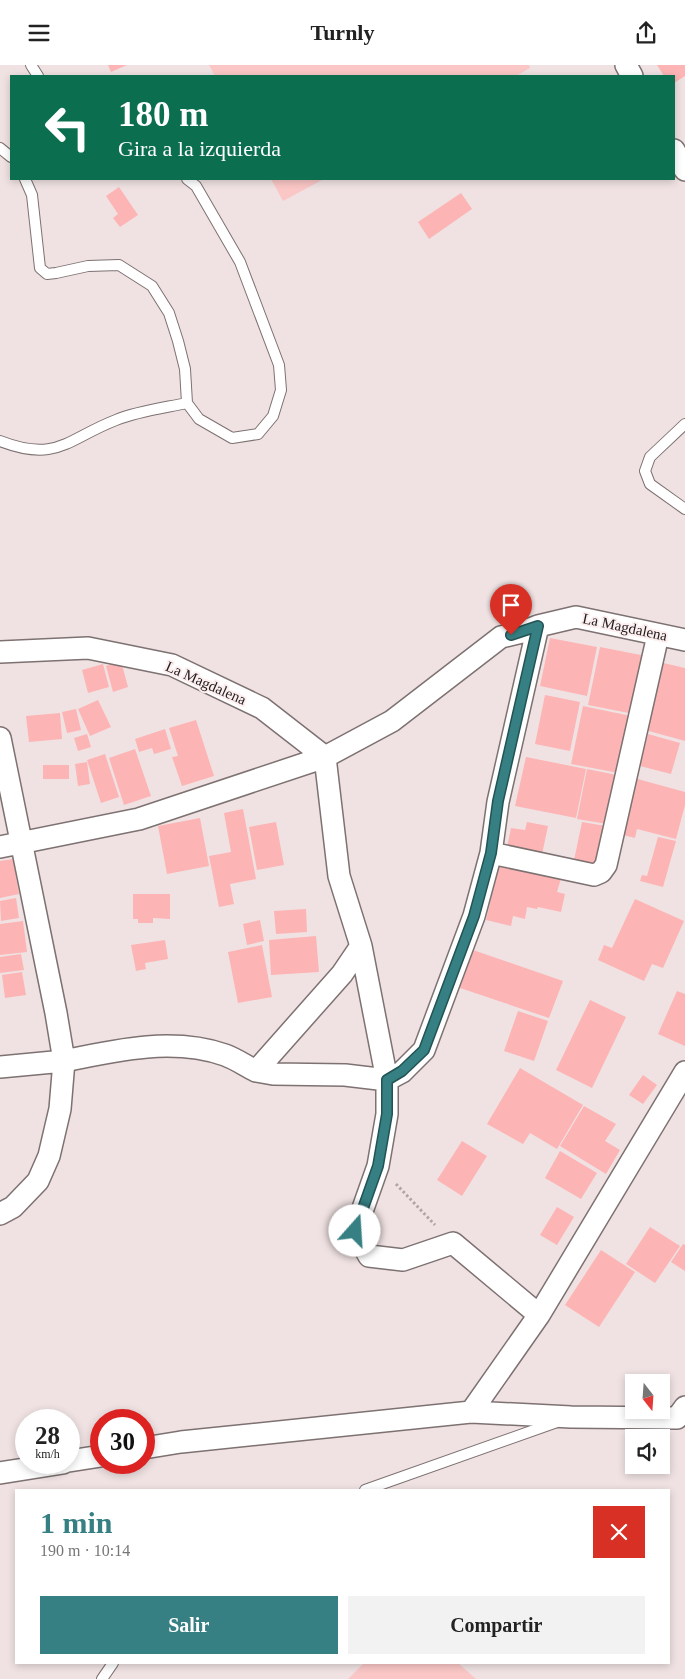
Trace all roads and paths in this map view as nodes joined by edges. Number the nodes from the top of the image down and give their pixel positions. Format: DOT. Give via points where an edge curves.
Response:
graph roads {
  1 [pos="0,148"];
  2 [pos="675,152"];
  3 [pos="10,156"];
  4 [pos="685,170"];
  5 [pos="25,180"];
  6 [pos="188,180"];
  7 [pos="187,403"];
  8 [pos="685,424"];
  9 [pos="0,441"];
  10 [pos="685,509"];
  11 [pos="538,626"];
  12 [pos="658,635"];
  13 [pos="685,640"];
  14 [pos="0,652"];
  15 [pos="0,738"];
  16 [pos="325,757"];
  17 [pos="21,844"];
  18 [pos="0,847"];
  19 [pos="491,853"];
  20 [pos="361,946"];
  21 [pos="64,1061"];
  22 [pos="0,1067"];
  23 [pos="256,1071"];
  24 [pos="685,1072"];
  25 [pos="387,1080"];
  26 [pos="378,1166"];
  27 [pos="0,1215"];
  28 [pos="452,1243"];
  29 [pos="539,1315"];
  30 [pos="471,1412"];
  31 [pos="682,1416"];
  32 [pos="571,1417"];
  33 [pos="155,1447"];
  34 [pos="15,1471"];
  35 [pos="0,1473"];
  36 [pos="368,1489"];
  37 [pos="112,1664"];
  38 [pos="102,1679"];
  1 -- 3 [label="lane"];
  2 -- 4 [label="street"];
  5 -- 7 [label="lane" via="32,195 40,268 47,274 88,266 119,265 152,286 169,313 178,341 185,369"];
  6 -- 7 [label="lane" via="196,186 240,262 279,365 281,389 273,416 258,435 232,438 199,419"];
  7 -- 9 [label="lane" via="117,419 69,444 47,450 29,451"];
  8 -- 10 [label="lane" via="650,457 645,471 650,484"];
  11 -- 12 [label="street, La Magdalena" via="576,617"];
  11 -- 16 [label="street, La Magdalena" via="501,637 392,721"];
  11 -- 19 [label="street" via="498,801"];
  12 -- 13 [label="street, La Magdalena"];
  12 -- 19 [label="street" via="602,872 594,875"];
  14 -- 16 [label="street, La Magdalena" via="88,648 172,665 262,708"];
  15 -- 17 [label="street"];
  16 -- 17 [label="street, La Magdalena" via="139,819"];
  16 -- 20 [label="street" via="339,876"];
  17 -- 18 [label="street, La Magdalena"];
  17 -- 21 [label="street"];
  19 -- 25 [label="street" via="474,916 424,1050"];
  20 -- 23 [label="street" via="342,974"];
  20 -- 25 [label="street"];
  21 -- 22 [label="street"];
  21 -- 23 [label="street" via="116,1050 194,1047 226,1055"];
  21 -- 27 [label="street" via="60,1109 49,1155 38,1181 13,1207"];
  23 -- 25 [label="street"];
  24 -- 29 [label="street"];
  25 -- 26 [label="street" via="387,1114"];
  26 -- 28 [label="path"];
  26 -- 28 [label="street" via="355,1231 369,1256 403,1260"];
  28 -- 29 [label="street"];
  29 -- 30 [label="street"];
  30 -- 32 [label="street"];
  30 -- 33 [label="street"];
  31 -- 32 [label="street"];
  32 -- 36 [label="lane"];
  34 -- 35 [label="street"];
  37 -- 38 [label="lane"];
}
